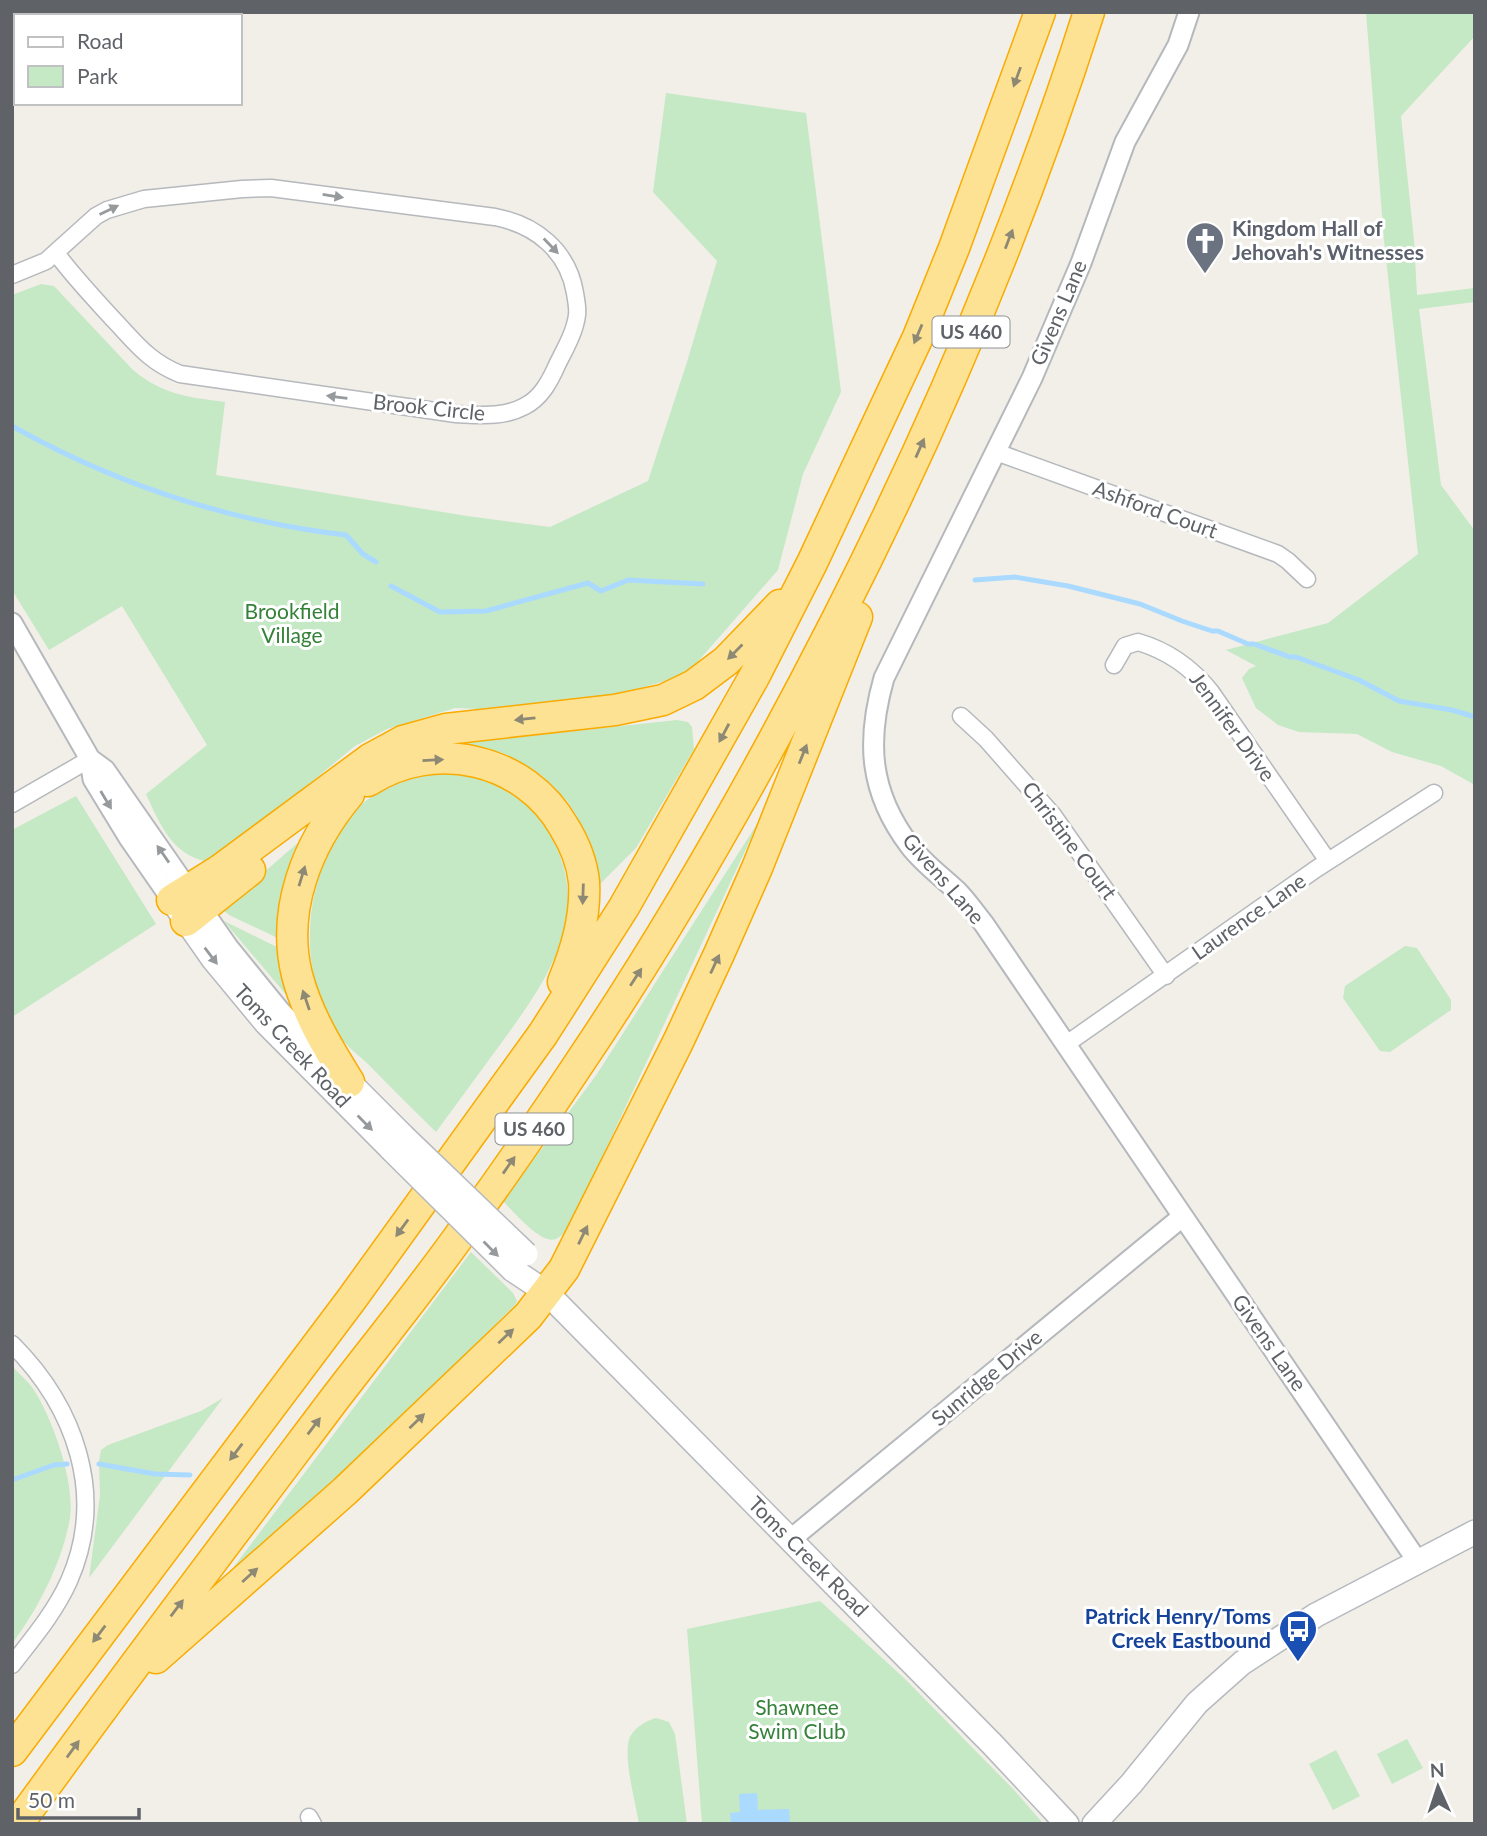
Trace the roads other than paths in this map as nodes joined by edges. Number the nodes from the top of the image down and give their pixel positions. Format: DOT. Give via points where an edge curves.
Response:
graph roads {
  1 [pos="1040,12"];
  2 [pos="1089,12"];
  3 [pos="1189,12"];
  4 [pos="56,253"];
  5 [pos="12,275"];
  6 [pos="996,452"];
  7 [pos="892,510"];
  8 [pos="812,563"];
  9 [pos="1307,579"];
  10 [pos="12,623"];
  11 [pos="1114,665"];
  12 [pos="961,716"];
  13 [pos="90,759"];
  14 [pos="1434,793"];
  15 [pos="349,794"];
  16 [pos="12,804"];
  17 [pos="1328,862"];
  18 [pos="186,905"];
  19 [pos="1166,976"];
  20 [pos="542,1034"];
  21 [pos="1065,1045"];
  22 [pos="349,1082"];
  23 [pos="397,1142"];
  24 [pos="1182,1217"];
  25 [pos="546,1292"];
  26 [pos="12,1343"];
  27 [pos="1475,1532"];
  28 [pos="791,1539"];
  29 [pos="1418,1562"];
  30 [pos="12,1665"];
  31 [pos="107,1702"];
  32 [pos="12,1751"];
  33 [pos="18,1824"];
  34 [pos="1067,1824"];
  35 [pos="1094,1824"];
  1 -- 8 [label="highway, US 460, one-way" via="918,337"];
  7 -- 2 [label="highway, US 460, one-way" via="1000,263"];
  3 -- 6 [label="street, Givens Lane" via="1178,45 1125,142 1065,303"];
  4 -- 4 [label="street, Brook Circle, one-way" via="96,216 127,203 242,188 301,191 495,217 524,226 561,257 573,284 577,316 554,371 532,402 501,415 456,414 180,374 157,364 139,348"];
  4 -- 5 [label="street, Brook Circle"];
  6 -- 9 [label="street, Ashford Court" via="1278,554"];
  6 -- 21 [label="street, Givens Lane" via="884,678 872,747 875,772 894,821 911,847 984,924"];
  25 -- 7 [label="highway, one-way" via="577,1247 752,880 858,615"];
  31 -- 7 [label="highway, US 460, one-way" via="463,1232 587,1051 666,930 762,763"];
  8 -- 18 [label="highway, one-way" via="726,662 679,694 627,708 446,729 403,741 361,765 220,870"];
  8 -- 20 [label="highway, US 460, one-way" via="720,740 624,907"];
  10 -- 13 [label="street, Toms Creek Road"];
  11 -- 17 [label="street, Jennifer Drive" via="1125,646 1139,642 1196,674"];
  12 -- 19 [label="street, Christine Court" via="1053,815"];
  13 -- 16 [label="street"];
  13 -- 18 [label="street, Toms Creek Road" via="105,770"];
  14 -- 17 [label="street, Laurence Lane"];
  15 -- 18 [label="highway"];
  15 -- 20 [label="highway, one-way" via="387,769 422,760 462,759 501,769 533,788 556,811 574,844 584,881 583,918 572,960"];
  22 -- 15 [label="highway, one-way" via="309,1009 297,974 293,928 304,867 331,816"];
  17 -- 19 [label="street, Laurence Lane"];
  18 -- 22 [label="street, Toms Creek Road"];
  18 -- 23 [label="main road, Toms Creek Road, one-way" via="213,959 266,1023"];
  19 -- 21 [label="street, Laurence Lane"];
  20 -- 32 [label="highway, US 460, one-way" via="351,1300"];
  21 -- 24 [label="street, Givens Lane"];
  22 -- 23 [label="main road, Toms Creek Road"];
  23 -- 25 [label="main road, Toms Creek Road, bridge"];
  24 -- 28 [label="street, Sunridge Drive"];
  24 -- 29 [label="street, Givens Lane"];
  25 -- 28 [label="main road, Toms Creek Road"];
  31 -- 25 [label="highway, one-way" via="345,1491 528,1316"];
  26 -- 30 [label="street" via="60,1404 79,1455 86,1496 83,1539 69,1582 48,1619"];
  27 -- 29 [label="main road"];
  28 -- 34 [label="main road, Toms Creek Road"];
  29 -- 35 [label="main road" via="1300,1625 1233,1670 1179,1723"];
  33 -- 31 [label="highway, US 460, one-way"];
}
